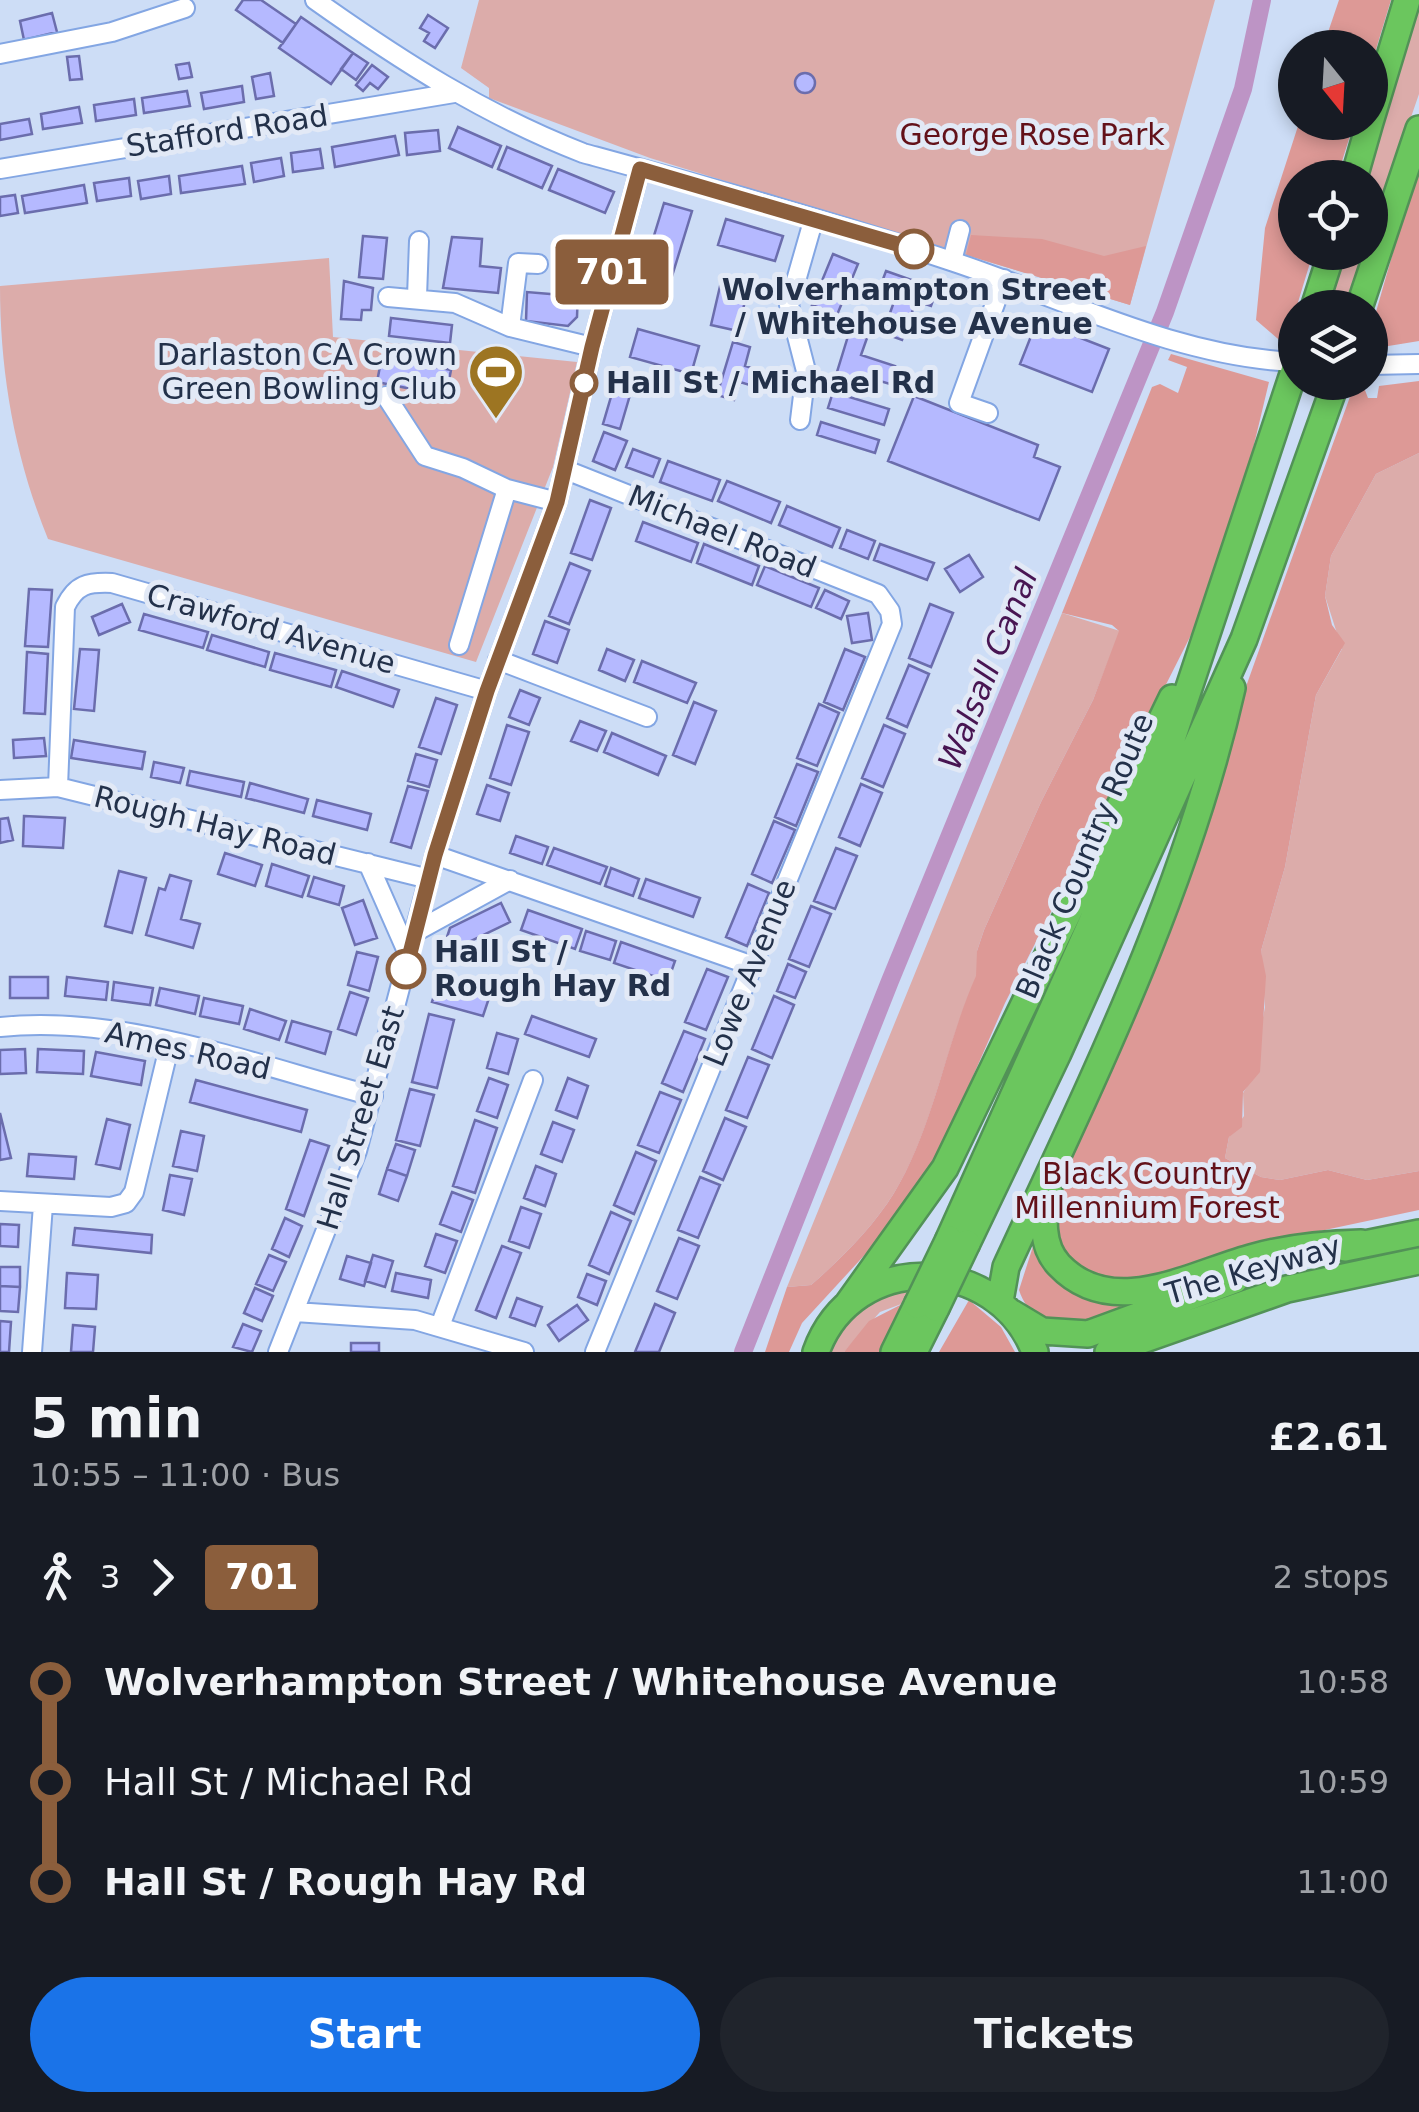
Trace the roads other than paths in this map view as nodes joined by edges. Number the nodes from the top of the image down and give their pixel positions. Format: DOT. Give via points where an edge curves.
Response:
graph roads {
  1 [pos="316,0"];
  2 [pos="1407,0"];
  3 [pos="185,8"];
  4 [pos="0,54"];
  5 [pos="1388,63"];
  6 [pos="454,94"];
  7 [pos="1419,129"];
  8 [pos="0,169"];
  9 [pos="640,169"];
  10 [pos="814,218"];
  11 [pos="960,230"];
  12 [pos="419,240"];
  13 [pos="952,261"];
  14 [pos="538,264"];
  15 [pos="1004,279"];
  16 [pos="1366,290"];
  17 [pos="417,297"];
  18 [pos="388,298"];
  19 [pos="510,327"];
  20 [pos="592,347"];
  21 [pos="1278,362"];
  22 [pos="1419,364"];
  23 [pos="1388,365"];
  24 [pos="386,396"];
  25 [pos="1285,400"];
  26 [pos="1330,400"];
  27 [pos="988,413"];
  28 [pos="800,420"];
  29 [pos="566,470"];
  30 [pos="508,489"];
  31 [pos="557,502"];
  32 [pos="878,594"];
  33 [pos="1210,620"];
  34 [pos="1244,639"];
  35 [pos="459,646"];
  36 [pos="498,660"];
  37 [pos="487,691"];
  38 [pos="647,717"];
  39 [pos="58,788"];
  40 [pos="0,790"];
  41 [pos="435,855"];
  42 [pos="368,863"];
  43 [pos="429,879"];
  44 [pos="510,880"];
  45 [pos="415,932"];
  46 [pos="409,956"];
  47 [pos="753,966"];
  48 [pos="0,1027"];
  49 [pos="170,1043"];
  50 [pos="533,1080"];
  51 [pos="373,1096"];
  52 [pos="1065,1140"];
  53 [pos="0,1201"];
  54 [pos="43,1205"];
  55 [pos="1419,1234"];
  56 [pos="958,1241"];
  57 [pos="1361,1243"];
  58 [pos="1419,1261"];
  59 [pos="847,1305"];
  60 [pos="926,1306"];
  61 [pos="1006,1307"];
  62 [pos="295,1312"];
  63 [pos="440,1326"];
  64 [pos="32,1352"];
  65 [pos="278,1352"];
  66 [pos="524,1352"];
  67 [pos="596,1352"];
  68 [pos="816,1352"];
  69 [pos="894,1352"];
  70 [pos="914,1352"];
  71 [pos="1035,1352"];
  72 [pos="1108,1352"];
  1 -- 6 [label="street"];
  2 -- 5 [label="highway"];
  3 -- 4 [label="street" via="112,32"];
  6 -- 8 [label="street, Stafford Road"];
  6 -- 9 [label="street" via="525,130"];
  7 -- 16 [label="highway"];
  9 -- 10 [label="street"];
  9 -- 20 [label="street, Hall Street East"];
  10 -- 13 [label="street"];
  10 -- 28 [label="street" via="789,305 806,371"];
  11 -- 13 [label="street"];
  12 -- 17 [label="street"];
  13 -- 15 [label="street"];
  14 -- 19 [label="street" via="518,262"];
  15 -- 21 [label="street" via="1187,344"];
  15 -- 27 [label="street" via="959,404"];
  17 -- 18 [label="street"];
  17 -- 19 [label="street" via="456,303"];
  19 -- 20 [label="street"];
  20 -- 29 [label="street, Hall Street East"];
  22 -- 23 [label="street"];
  24 -- 30 [label="street" via="425,456"];
  25 -- 33 [label="highway, Black Country Route"];
  26 -- 34 [label="highway, Black Country Route"];
  29 -- 31 [label="street, Hall Street East"];
  29 -- 32 [label="street, Michael Road"];
  30 -- 31 [label="street"];
  30 -- 35 [label="street"];
  31 -- 36 [label="street, Hall Street East"];
  32 -- 47 [label="street, Lowe Avenue" via="892,624"];
  33 -- 56 [label="highway, Black Country Route" via="1166,757"];
  33 -- 59 [label="highway" via="944,1168"];
  34 -- 52 [label="highway" via="1214,768 1162,918"];
  34 -- 56 [label="highway, Black Country Route"];
  36 -- 37 [label="street, Hall Street East"];
  36 -- 38 [label="street"];
  37 -- 39 [label="street, Crawford Avenue" via="112,582 88,582 64,607"];
  37 -- 41 [label="street, Hall Street East"];
  39 -- 40 [label="street, Rough Hay Road"];
  39 -- 42 [label="street, Rough Hay Road"];
  41 -- 43 [label="street, Hall Street East"];
  41 -- 44 [label="street"];
  42 -- 43 [label="street, Rough Hay Road"];
  42 -- 46 [label="street"];
  43 -- 45 [label="street, Hall Street East"];
  44 -- 45 [label="street"];
  44 -- 47 [label="street"];
  45 -- 46 [label="street, Hall Street East"];
  46 -- 51 [label="street, Hall Street East"];
  47 -- 67 [label="street, Lowe Avenue"];
  48 -- 49 [label="street, Ames Road" via="76,1027"];
  49 -- 51 [label="street, Ames Road"];
  49 -- 54 [label="street" via="126,1203"];
  50 -- 63 [label="street"];
  51 -- 62 [label="street, Hall Street East"];
  52 -- 57 [label="highway" via="1045,1206 1048,1245 1069,1276 1100,1292 1153,1288 1311,1244"];
  52 -- 61 [label="highway" via="1006,1267"];
  53 -- 54 [label="street"];
  54 -- 64 [label="street"];
  55 -- 57 [label="highway, The Keyway"];
  56 -- 60 [label="highway, Black Country Route, bridge"];
  57 -- 61 [label="highway, The Keyway" via="1088,1334 1042,1331"];
  58 -- 72 [label="highway, The Keyway" via="1287,1289"];
  59 -- 61 [label="highway, The Keyway" via="878,1285 927,1274 974,1285"];
  59 -- 68 [label="highway"];
  60 -- 69 [label="highway, Black Country Route"];
  60 -- 70 [label="highway, Black Country Route"];
  61 -- 71 [label="highway"];
  62 -- 63 [label="street"];
  62 -- 65 [label="street, Hall Street East"];
  63 -- 66 [label="street"];
}
